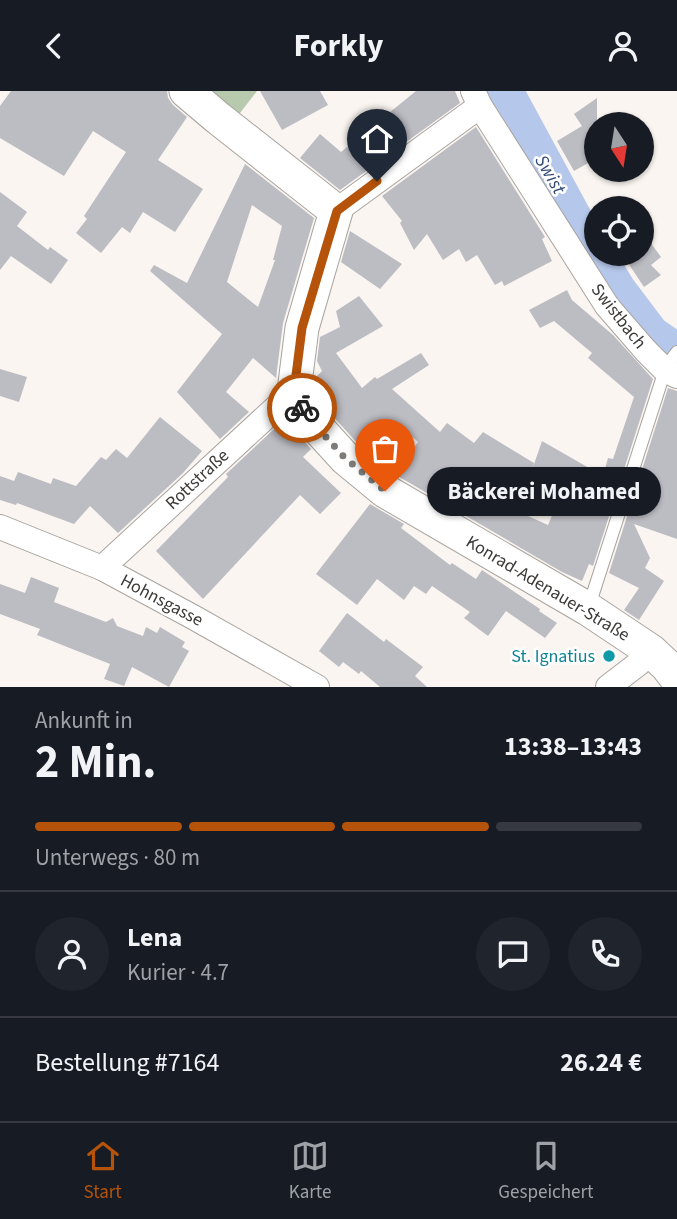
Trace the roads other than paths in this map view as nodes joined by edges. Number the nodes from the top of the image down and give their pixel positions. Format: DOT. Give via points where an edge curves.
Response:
graph roads {
  1 [pos="186,91"];
  2 [pos="476,99"];
  3 [pos="337,211"];
  4 [pos="672,365"];
  5 [pos="294,391"];
  6 [pos="0,527"];
  7 [pos="102,568"];
  8 [pos="588,609"];
  9 [pos="668,664"];
  10 [pos="317,687"];
  11 [pos="608,687"];
  1 -- 3 [label="main road"];
  2 -- 3 [label="street, Swistbach"];
  2 -- 4 [label="street, Swistbach" via="607,306 646,351"];
  3 -- 5 [label="main road" via="302,328"];
  4 -- 8 [label="lane"];
  5 -- 7 [label="street, Rottstraße"];
  5 -- 8 [label="main road, Konrad-Adenauer-Straße" via="306,415 337,450 385,491"];
  6 -- 7 [label="street, Hohnsgasse"];
  7 -- 10 [label="street, Hohnsgasse"];
  8 -- 9 [label="main road, Konrad-Adenauer-Straße"];
  9 -- 11 [label="street" via="638,664"];
}
